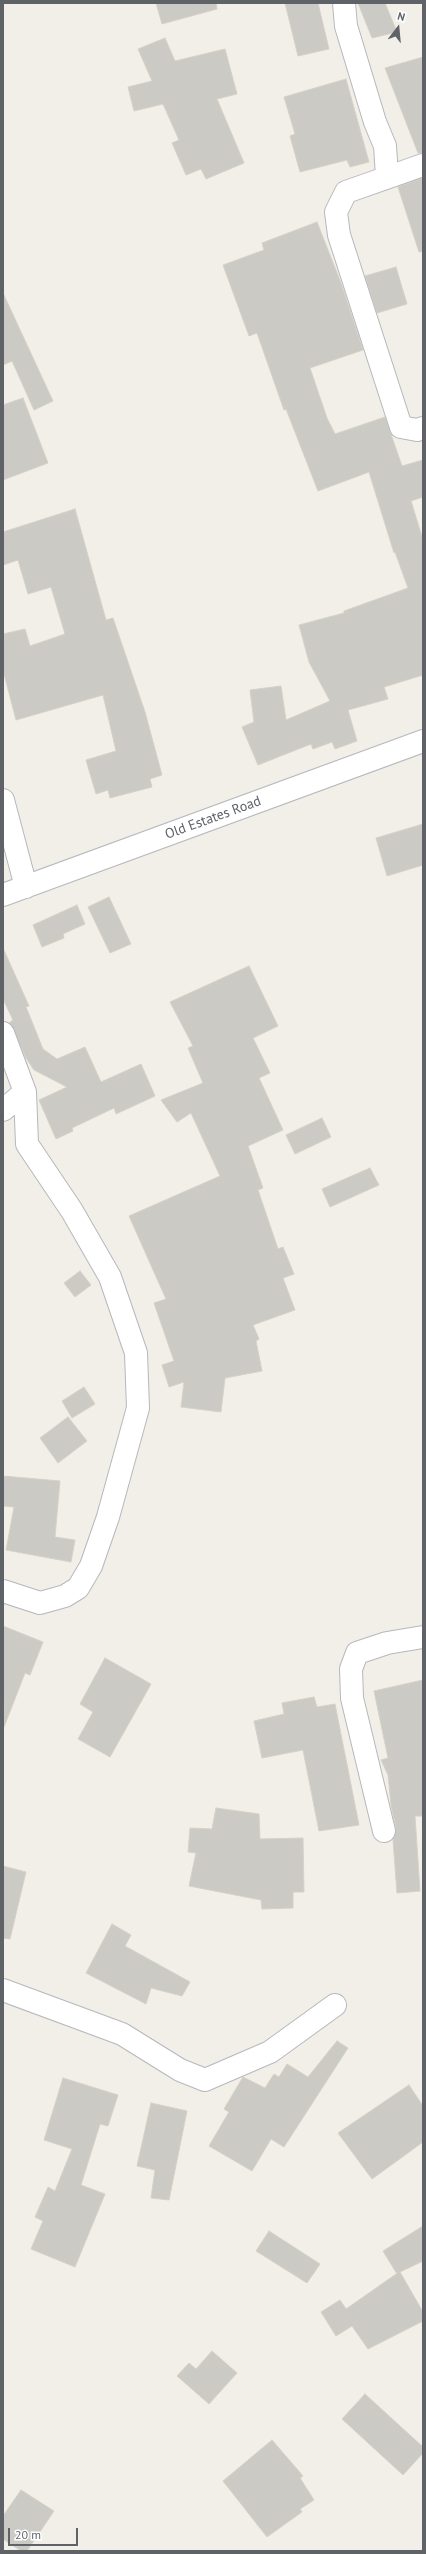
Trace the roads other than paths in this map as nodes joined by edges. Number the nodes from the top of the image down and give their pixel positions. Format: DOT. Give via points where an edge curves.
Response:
graph roads {
  1 [pos="344,3"];
  2 [pos="423,165"];
  3 [pos="387,176"];
  4 [pos="423,428"];
  5 [pos="423,741"];
  6 [pos="3,800"];
  7 [pos="26,886"];
  8 [pos="3,895"];
  9 [pos="3,1033"];
  10 [pos="25,1092"];
  11 [pos="3,1110"];
  12 [pos="3,1591"];
  13 [pos="423,1637"];
  14 [pos="384,1831"];
  15 [pos="3,1990"];
  16 [pos="335,2006"];
  1 -- 3 [label="street" via="346,26 375,122 385,146"];
  2 -- 3 [label="street"];
  3 -- 4 [label="street" via="346,192 336,212 339,234 401,427 417,430"];
  5 -- 7 [label="street, Old Estates Road"];
  6 -- 7 [label="street"];
  7 -- 8 [label="street, Old Estates Road"];
  9 -- 10 [label="street"];
  10 -- 11 [label="street"];
  10 -- 12 [label="street" via="27,1144 72,1210 110,1277 136,1353 138,1408 108,1517 91,1566 78,1588 65,1596 40,1603"];
  13 -- 14 [label="street" via="387,1643 357,1653 351,1668 352,1698"];
  15 -- 16 [label="street" via="122,2034 180,2070 205,2080 270,2052"];
}
